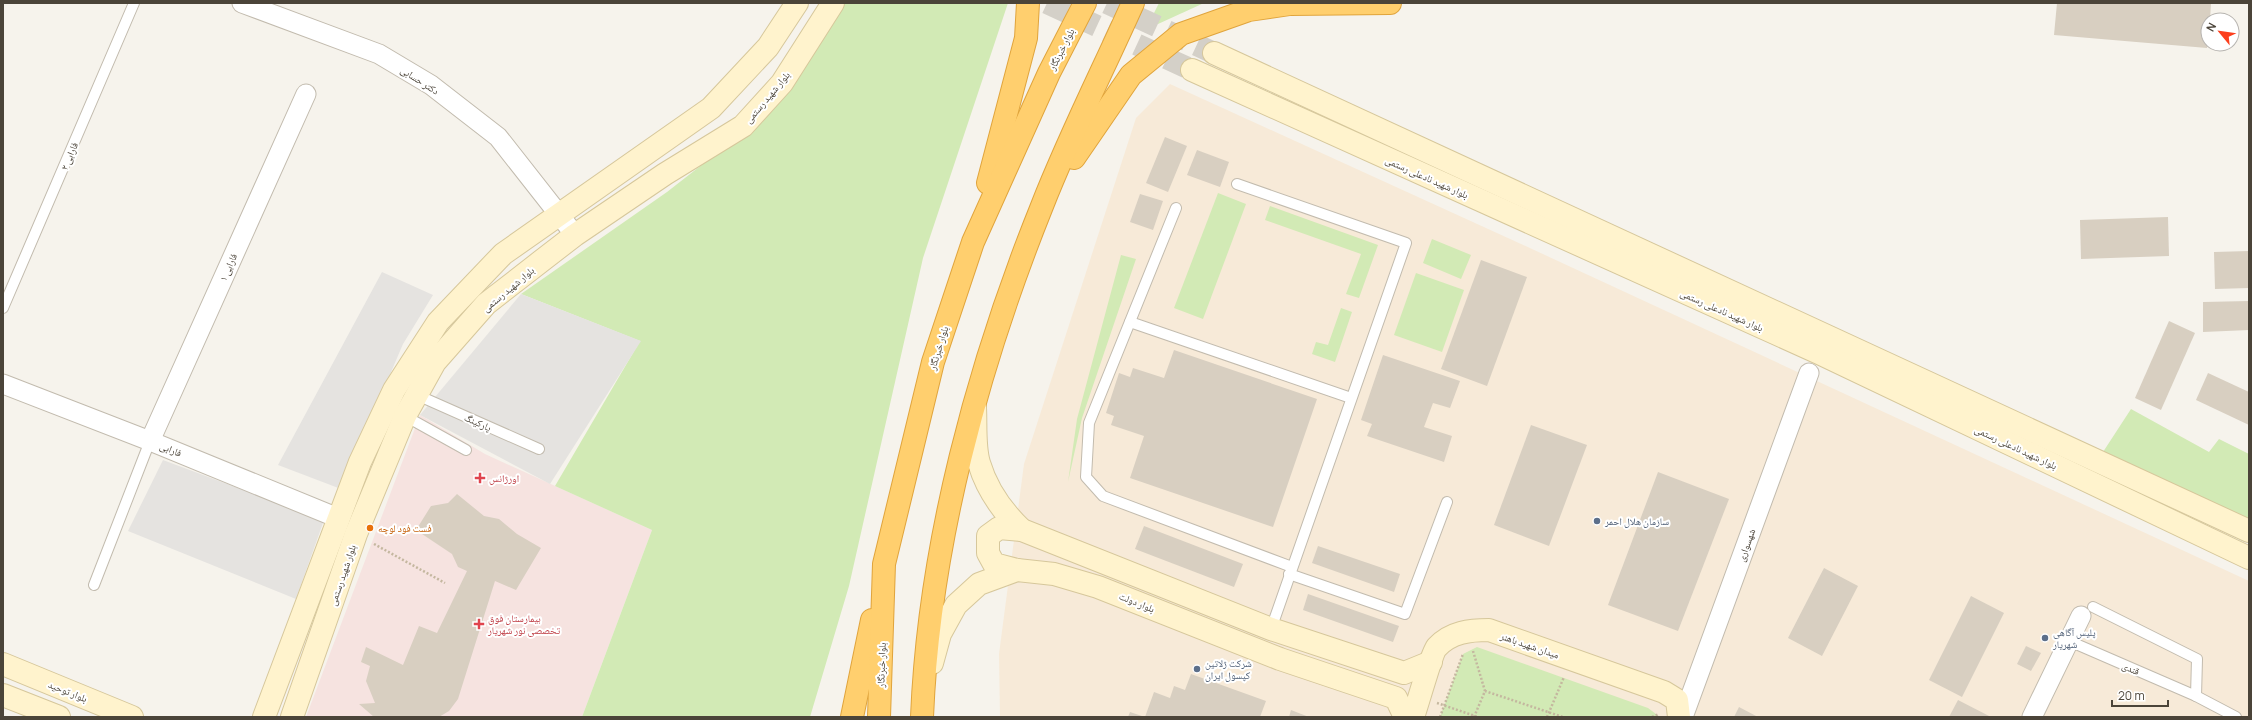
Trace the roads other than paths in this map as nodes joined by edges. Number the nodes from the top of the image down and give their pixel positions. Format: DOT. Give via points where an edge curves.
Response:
graph roads {
  1 [pos="134,3"];
  2 [pos="242,3"];
  3 [pos="797,3"];
  4 [pos="832,3"];
  5 [pos="1028,3"];
  6 [pos="1085,3"];
  7 [pos="1133,3"];
  8 [pos="1390,3"];
  9 [pos="1214,53"];
  10 [pos="1192,70"];
  11 [pos="306,94"];
  12 [pos="1237,184"];
  13 [pos="1042,205"];
  14 [pos="1176,208"];
  15 [pos="559,214"];
  16 [pos="575,235"];
  17 [pos="973,242"];
  18 [pos="3,308"];
  19 [pos="1130,322"];
  20 [pos="1810,373"];
  21 [pos="3,384"];
  22 [pos="417,395"];
  23 [pos="1351,398"];
  24 [pos="975,408"];
  25 [pos="405,416"];
  26 [pos="150,441"];
  27 [pos="539,449"];
  28 [pos="466,450"];
  29 [pos="1447,502"];
  30 [pos="338,518"];
  31 [pos="1022,530"];
  32 [pos="2249,531"];
  33 [pos="2249,558"];
  34 [pos="884,564"];
  35 [pos="1017,570"];
  36 [pos="1291,571"];
  37 [pos="94,585"];
  38 [pos="2087,611"];
  39 [pos="1271,628"];
  40 [pos="2069,641"];
  41 [pos="1431,662"];
  42 [pos="3,664"];
  43 [pos="3,695"];
  44 [pos="2196,696"];
  45 [pos="923,708"];
  46 [pos="59,717"];
  47 [pos="132,717"];
  48 [pos="264,717"];
  49 [pos="292,717"];
  50 [pos="852,717"];
  51 [pos="879,717"];
  52 [pos="1405,717"];
  53 [pos="1413,717"];
  54 [pos="1679,717"];
  55 [pos="1683,717"];
  56 [pos="2032,717"];
  57 [pos="2236,717"];
  1 -- 18 [label="lane, فارابی ۲"];
  2 -- 15 [label="street, دکتر حسابی" via="379,54 431,85 498,137"];
  3 -- 15 [label="main road" via="768,47 710,108"];
  4 -- 16 [label="main road, بلوار شهید رستمی" via="782,83 743,126 665,174"];
  5 -- 17 [label="highway" via="1026,38"];
  6 -- 17 [label="highway, بلوار خبرنگار" via="1049,73"];
  7 -- 13 [label="highway"];
  8 -- 13 [label="highway" via="1290,4 1249,10 1181,34 1131,75"];
  9 -- 32 [label="main road, بلوار شهید نادعلی رستمی"];
  10 -- 33 [label="main road, بلوار شهید نادعلی رستمی" via="1819,353"];
  11 -- 26 [label="street, فارابی ۱"];
  12 -- 23 [label="lane" via="1406,242"];
  13 -- 24 [label="highway" via="1003,310"];
  14 -- 19 [label="lane"];
  15 -- 16 [label="street, دکتر حسابی"];
  15 -- 30 [label="main road" via="503,254 438,322 394,390 360,462"];
  16 -- 22 [label="main road, بلوار شهید رستمی" via="486,304 435,362"];
  17 -- 34 [label="highway, بلوار خبرنگار" via="933,362"];
  19 -- 23 [label="lane"];
  19 -- 36 [label="lane" via="1089,423 1086,477 1103,496"];
  20 -- 55 [label="street, شهسواری"];
  21 -- 26 [label="street, فارابی"];
  22 -- 25 [label="main road, بلوار شهید رستمی"];
  22 -- 27 [label="lane, پارکینگ"];
  23 -- 36 [label="lane"];
  24 -- 31 [label="main road" via="979,463 995,500"];
  24 -- 45 [label="highway" via="947,516 934,600"];
  25 -- 28 [label="lane"];
  25 -- 49 [label="main road, بلوار شهید رستمی" via="356,534"];
  26 -- 30 [label="street, فارابی"];
  26 -- 37 [label="lane"];
  29 -- 36 [label="lane" via="1405,614"];
  30 -- 48 [label="main road"];
  31 -- 35 [label="main road" via="999,528 988,536 988,553 994,564"];
  31 -- 39 [label="main road"];
  34 -- 50 [label="highway"];
  34 -- 51 [label="highway, بلوار خبرنگار"];
  35 -- 45 [label="main road, بلوار دولت" via="979,584 956,605 940,634"];
  35 -- 52 [label="main road, بلوار دولت" via="1054,574 1098,587 1280,659 1396,698"];
  36 -- 39 [label="lane"];
  38 -- 40 [label="street"];
  38 -- 44 [label="lane" via="2197,659"];
  39 -- 41 [label="main road" via="1404,673"];
  40 -- 44 [label="lane, قندی"];
  40 -- 56 [label="street"];
  41 -- 53 [label="main road, میدان شهید باهنر"];
  41 -- 54 [label="main road, میدان شهید باهنر" via="1436,648 1457,634 1470,630 1489,630 1567,668 1664,692 1676,700"];
  42 -- 47 [label="main road, بلوار توحید"];
  43 -- 46 [label="main road"];
  44 -- 57 [label="lane, قندی"];
}
